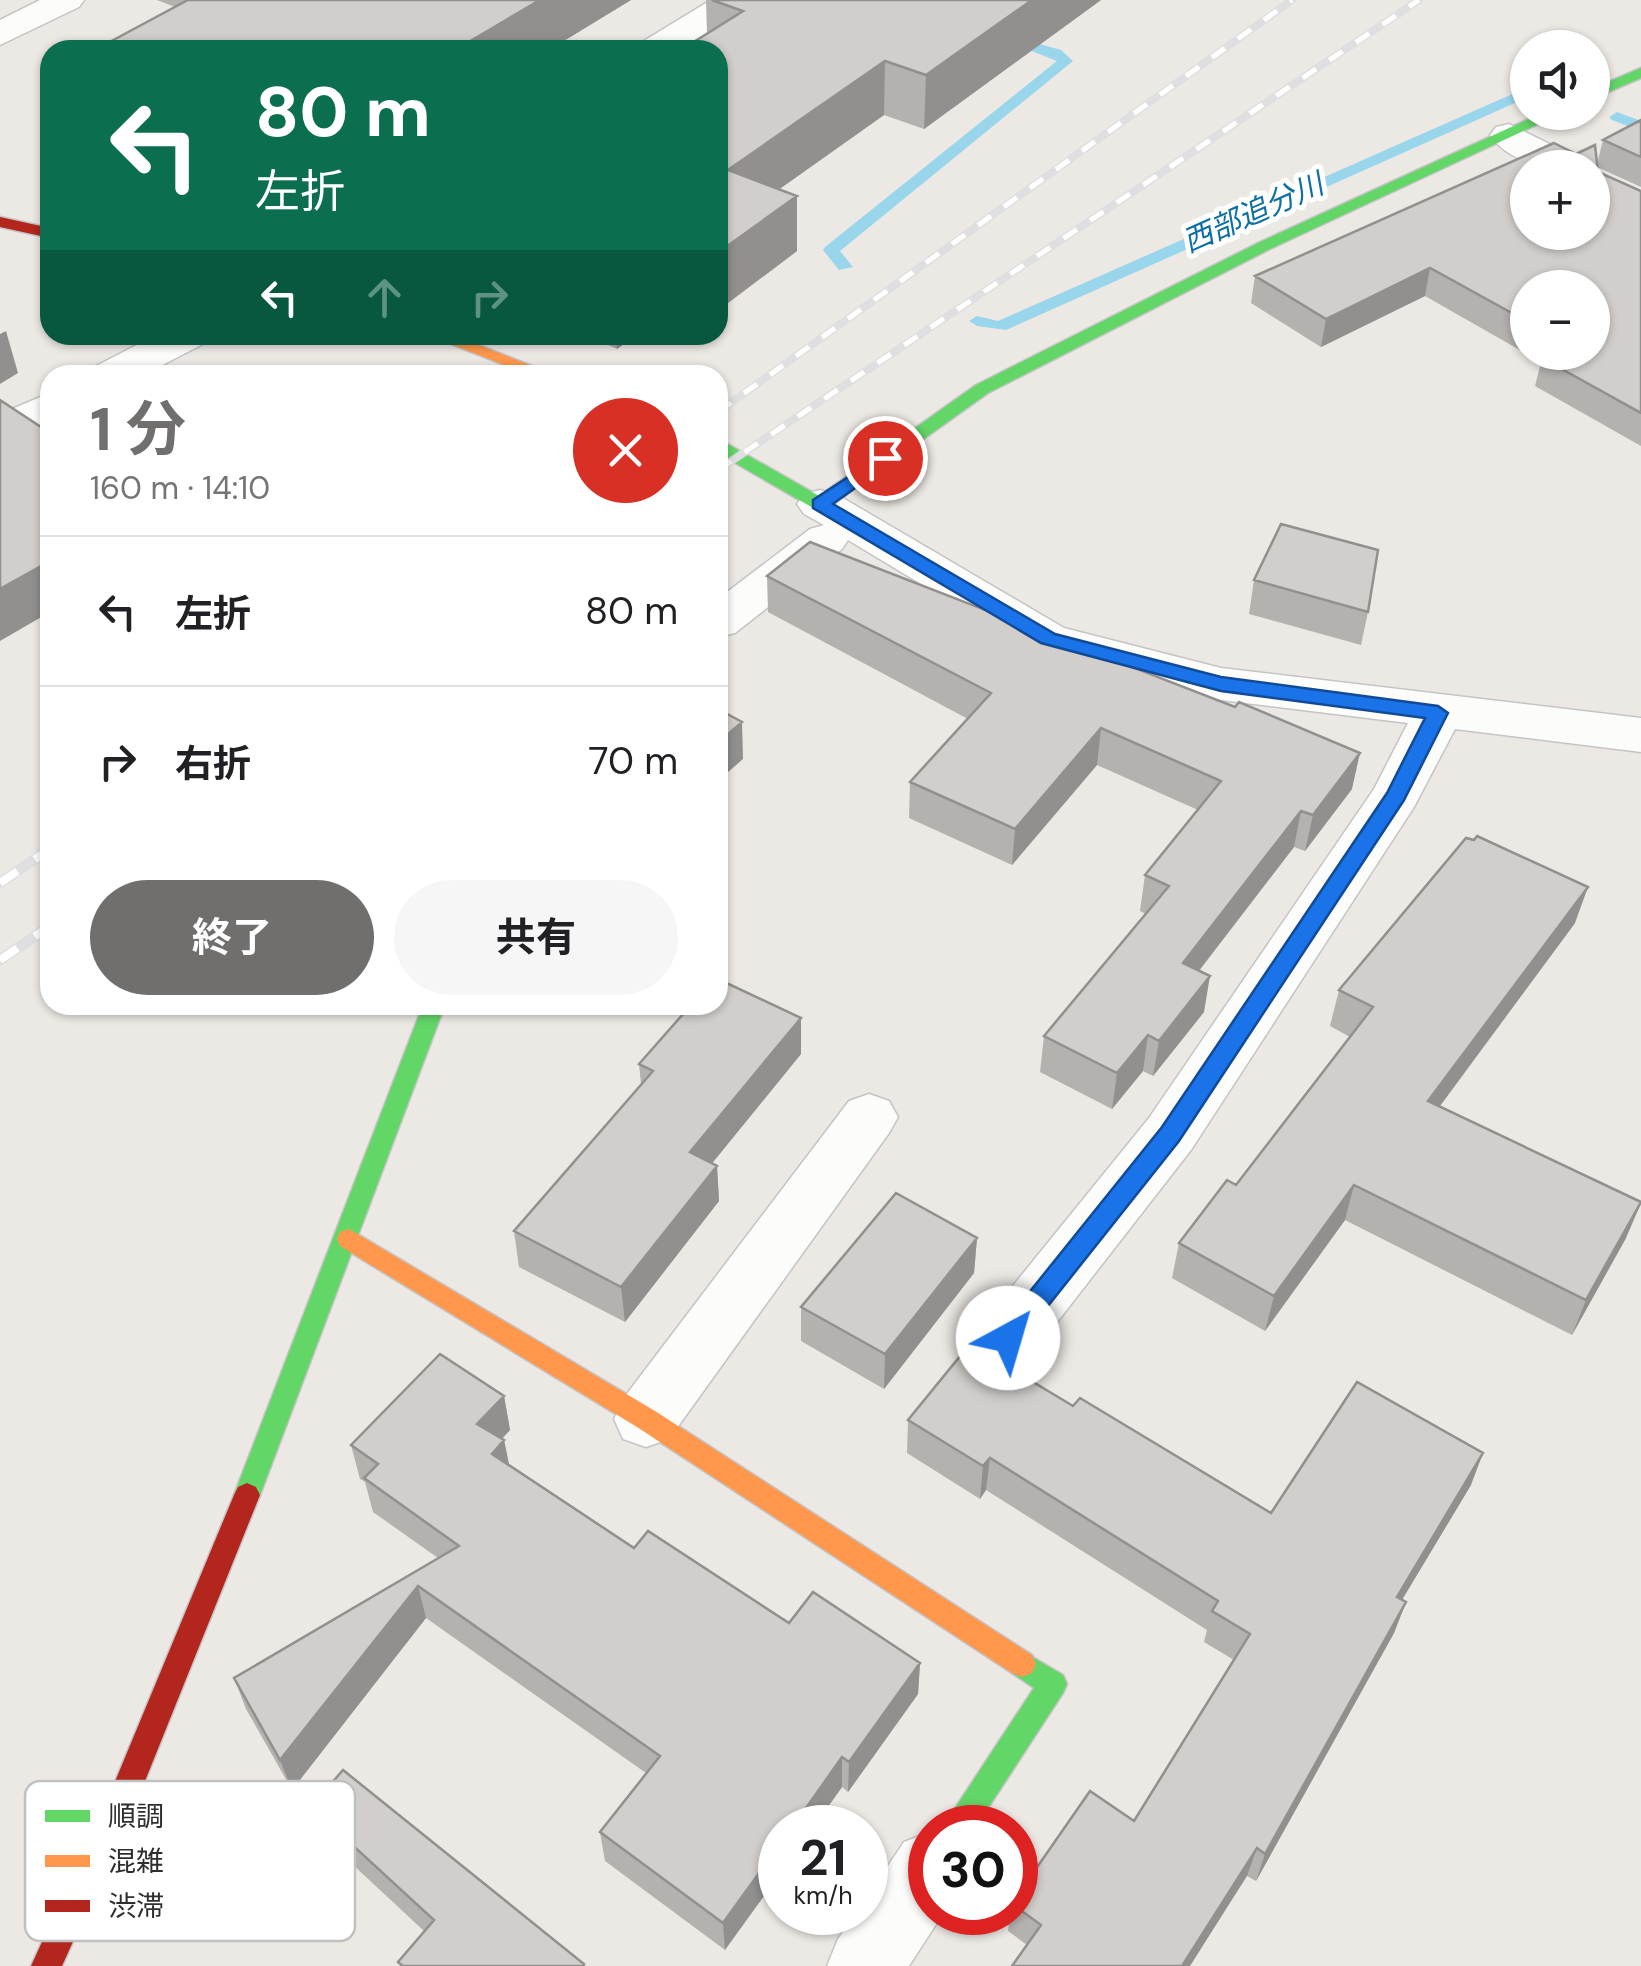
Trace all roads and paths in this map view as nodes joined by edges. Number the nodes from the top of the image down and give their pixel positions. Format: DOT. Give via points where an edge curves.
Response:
graph roads {
  1 [pos="67,0"];
  2 [pos="735,0"];
  3 [pos="0,34"];
  4 [pos="671,40"];
  5 [pos="1641,72"];
  6 [pos="1610,87"];
  7 [pos="1521,130"];
  8 [pos="1509,136"];
  9 [pos="1535,150"];
  10 [pos="0,222"];
  11 [pos="40,230"];
  12 [pos="169,345"];
  13 [pos="464,345"];
  14 [pos="130,365"];
  15 [pos="518,365"];
  16 [pos="40,411"];
  17 [pos="0,431"];
  18 [pos="728,452"];
  19 [pos="834,513"];
  20 [pos="728,613"];
  21 [pos="1438,713"];
  22 [pos="1641,735"];
  23 [pos="430,1015"];
  24 [pos="869,1118"];
  25 [pos="350,1238"];
  26 [pos="1008,1338"];
  27 [pos="646,1419"];
  28 [pos="131,1781"];
  29 [pos="972,1805"];
  30 [pos="908,1901"];
  31 [pos="59,1941"];
  32 [pos="46,1966"];
  33 [pos="865,1966"];
  1 -- 3 [label="street"];
  2 -- 4 [label="street"];
  5 -- 6 [label="street"];
  7 -- 8 [label="street"];
  8 -- 9 [label="street"];
  8 -- 19 [label="street" via="1264,246 982,389"];
  10 -- 11 [label="street"];
  12 -- 14 [label="street"];
  13 -- 15 [label="street"];
  16 -- 17 [label="street"];
  18 -- 19 [label="street"];
  19 -- 20 [label="street"];
  19 -- 21 [label="street" via="1048,639 1221,684"];
  21 -- 22 [label="street"];
  21 -- 26 [label="street" via="1396,795 1170,1134"];
  23 -- 25 [label="street"];
  24 -- 27 [label="street"];
  25 -- 27 [label="street"];
  25 -- 28 [label="street"];
  27 -- 29 [label="street" via="1053,1684"];
  30 -- 33 [label="street"];
  31 -- 32 [label="street"];
}
